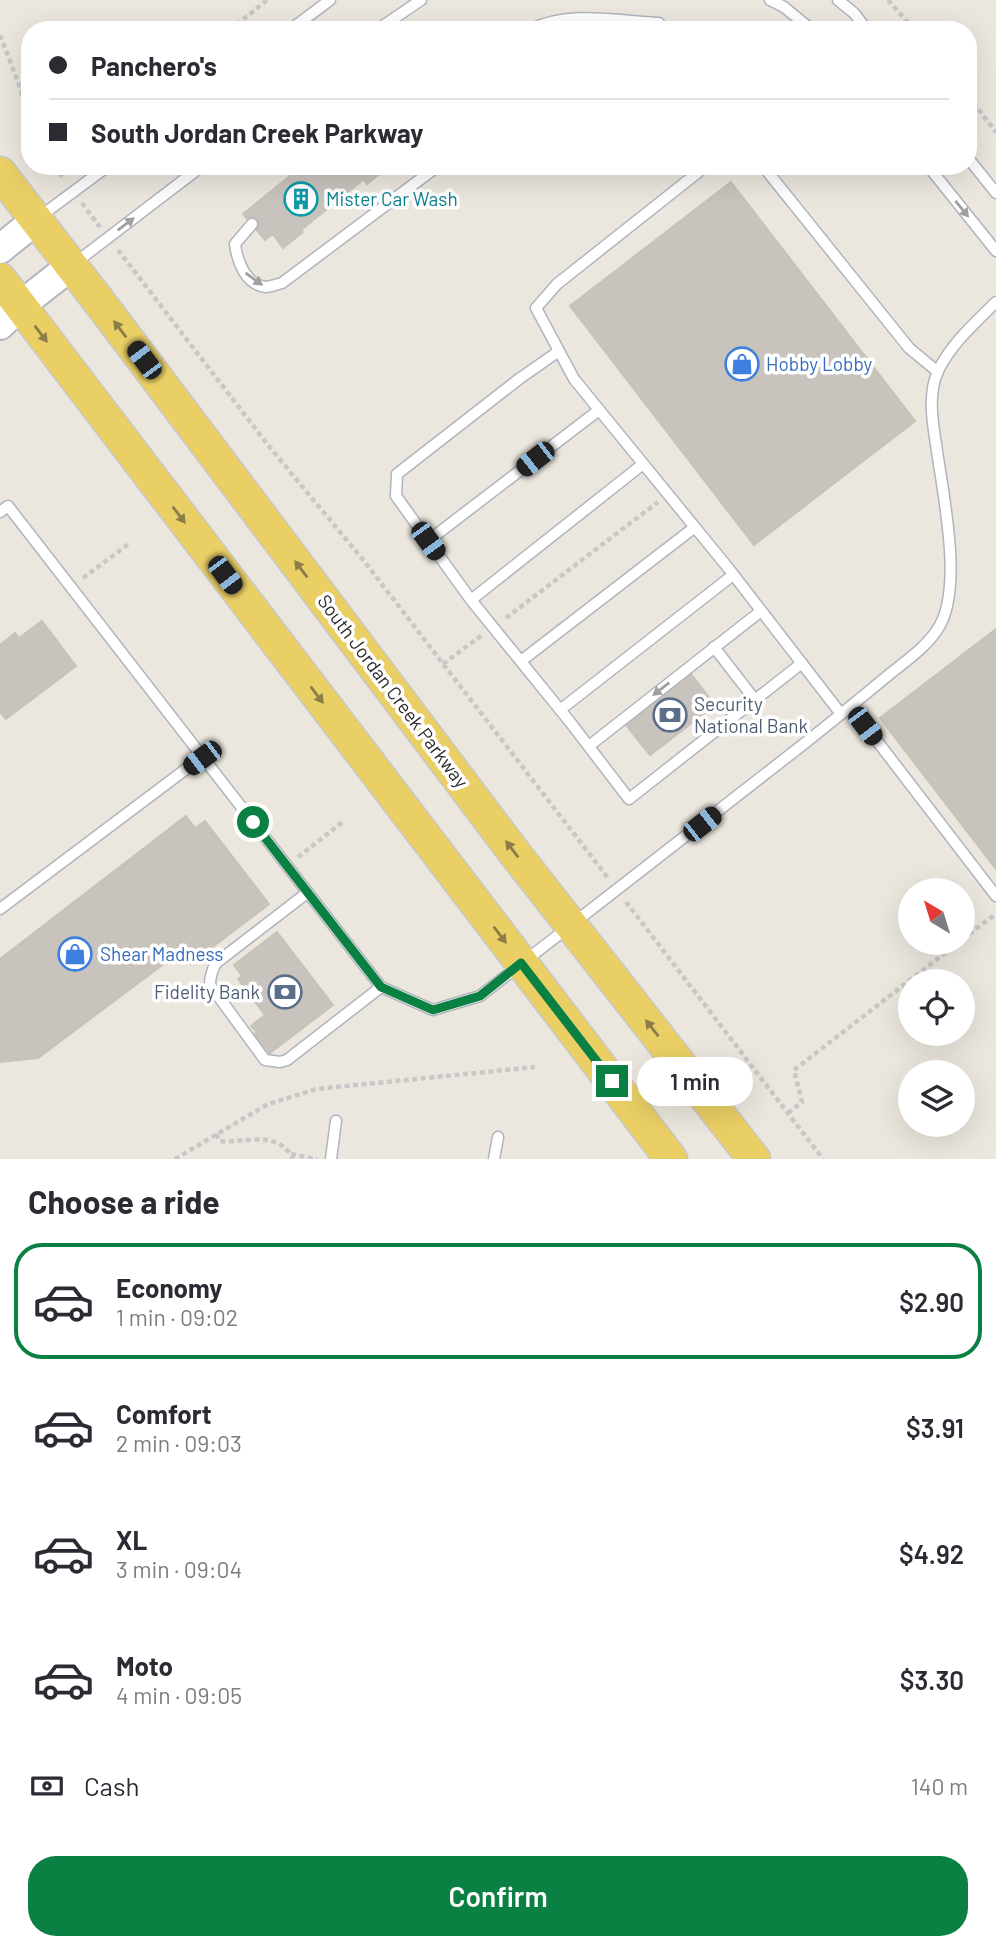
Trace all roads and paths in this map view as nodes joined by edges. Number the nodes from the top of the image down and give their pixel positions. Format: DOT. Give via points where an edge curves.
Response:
graph roads {
  1 [pos="267,0"];
  2 [pos="330,0"];
  3 [pos="421,0"];
  4 [pos="771,0"];
  5 [pos="838,0"];
  6 [pos="888,0"];
  7 [pos="241,21"];
  8 [pos="302,21"];
  9 [pos="390,21"];
  10 [pos="551,21"];
  11 [pos="623,21"];
  12 [pos="801,21"];
  13 [pos="860,21"];
  14 [pos="907,21"];
  15 [pos="0,35"];
  16 [pos="21,92"];
  17 [pos="977,108"];
  18 [pos="996,132"];
  19 [pos="977,169"];
  20 [pos="0,173"];
  21 [pos="96,175"];
  22 [pos="190,175"];
  23 [pos="426,175"];
  24 [pos="695,175"];
  25 [pos="770,175"];
  26 [pos="935,175"];
  27 [pos="996,193"];
  28 [pos="36,220"];
  29 [pos="252,224"];
  30 [pos="0,249"];
  31 [pos="996,251"];
  32 [pos="72,265"];
  33 [pos="0,279"];
  34 [pos="145,285"];
  35 [pos="996,303"];
  36 [pos="10,315"];
  37 [pos="559,351"];
  38 [pos="938,372"];
  39 [pos="599,410"];
  40 [pos="643,464"];
  41 [pos="668,494"];
  42 [pos="0,512"];
  43 [pos="695,527"];
  44 [pos="428,541"];
  45 [pos="130,543"];
  46 [pos="733,575"];
  47 [pos="71,588"];
  48 [pos="471,600"];
  49 [pos="761,611"];
  50 [pos="493,627"];
  51 [pos="714,647"];
  52 [pos="521,661"];
  53 [pos="802,663"];
  54 [pos="443,664"];
  55 [pos="755,700"];
  56 [pos="851,706"];
  57 [pos="560,710"];
  58 [pos="841,714"];
  59 [pos="589,746"];
  60 [pos="202,758"];
  61 [pos="344,821"];
  62 [pos="286,866"];
  63 [pos="603,872"];
  64 [pos="307,893"];
  65 [pos="996,896"];
  66 [pos="0,909"];
  67 [pos="632,909"];
  68 [pos="996,914"];
  69 [pos="571,925"];
  70 [pos="975,930"];
  71 [pos="941,956"];
  72 [pos="521,963"];
  73 [pos="381,987"];
  74 [pos="535,1067"];
  75 [pos="788,1112"];
  76 [pos="337,1121"];
  77 [pos="216,1134"];
  78 [pos="498,1137"];
  79 [pos="292,1156"];
  80 [pos="175,1159"];
  81 [pos="318,1159"];
  82 [pos="331,1159"];
  83 [pos="494,1159"];
  84 [pos="671,1159"];
  85 [pos="754,1159"];
  86 [pos="823,1159"];
  1 -- 7 [label="path"];
  2 -- 8 [label="lane"];
  3 -- 9 [label="lane"];
  4 -- 12 [label="lane"];
  5 -- 13 [label="lane"];
  6 -- 14 [label="path"];
  10 -- 11 [label="lane"];
  15 -- 16 [label="path"];
  17 -- 18 [label="path"];
  19 -- 27 [label="lane"];
  20 -- 28 [label="main road, South Jordan Creek Parkway"];
  21 -- 28 [label="lane"];
  32 -- 22 [label="lane, one-way"];
  29 -- 23 [label="lane, one-way" via="235,244 243,271 265,287 282,283"];
  24 -- 37 [label="lane" via="557,284 536,308"];
  25 -- 38 [label="lane" via="909,348"];
  26 -- 31 [label="lane, one-way"];
  28 -- 30 [label="street"];
  28 -- 32 [label="main road, South Jordan Creek Parkway"];
  32 -- 36 [label="street"];
  69 -- 32 [label="main road, South Jordan Creek Parkway, one-way"];
  33 -- 36 [label="main road"];
  34 -- 54 [label="path"];
  35 -- 38 [label="lane" via="970,328"];
  36 -- 72 [label="main road, one-way"];
  37 -- 39 [label="lane"];
  37 -- 44 [label="lane" via="397,474 396,496"];
  38 -- 56 [label="lane" via="932,414 948,536 951,582 946,611 938,630"];
  39 -- 40 [label="lane"];
  39 -- 44 [label="lane"];
  40 -- 41 [label="lane"];
  40 -- 48 [label="lane"];
  41 -- 43 [label="lane"];
  41 -- 50 [label="path"];
  42 -- 47 [label="lane" via="8,506"];
  43 -- 46 [label="lane"];
  43 -- 52 [label="lane"];
  44 -- 48 [label="lane"];
  45 -- 47 [label="path"];
  46 -- 49 [label="lane"];
  46 -- 57 [label="lane"];
  47 -- 60 [label="lane"];
  48 -- 50 [label="lane"];
  49 -- 51 [label="lane"];
  49 -- 53 [label="lane"];
  50 -- 52 [label="lane"];
  50 -- 54 [label="path"];
  51 -- 55 [label="lane"];
  51 -- 59 [label="lane, one-way"];
  52 -- 57 [label="lane"];
  53 -- 55 [label="lane"];
  53 -- 58 [label="lane"];
  54 -- 63 [label="path"];
  55 -- 59 [label="lane" via="629,799"];
  56 -- 58 [label="lane"];
  56 -- 65 [label="lane"];
  57 -- 59 [label="lane"];
  58 -- 69 [label="lane"];
  60 -- 62 [label="lane"];
  60 -- 66 [label="lane"];
  61 -- 62 [label="path"];
  62 -- 64 [label="lane"];
  64 -- 73 [label="lane"];
  64 -- 73 [label="lane" via="216,963 210,977 210,985 258,1052 265,1060 287,1060"];
  67 -- 75 [label="path"];
  68 -- 70 [label="path"];
  69 -- 72 [label="lane"];
  85 -- 69 [label="main road, South Jordan Creek Parkway, one-way"];
  71 -- 75 [label="path" via="794,1070 802,1102"];
  72 -- 73 [label="lane" via="480,996 433,1010"];
  72 -- 84 [label="main road"];
  74 -- 77 [label="path" via="317,1089 268,1104"];
  75 -- 86 [label="path"];
  76 -- 82 [label="lane"];
  77 -- 79 [label="path" via="220,1142 260,1139 279,1143"];
  77 -- 80 [label="path"];
  78 -- 83 [label="lane"];
  79 -- 81 [label="path"];
}
